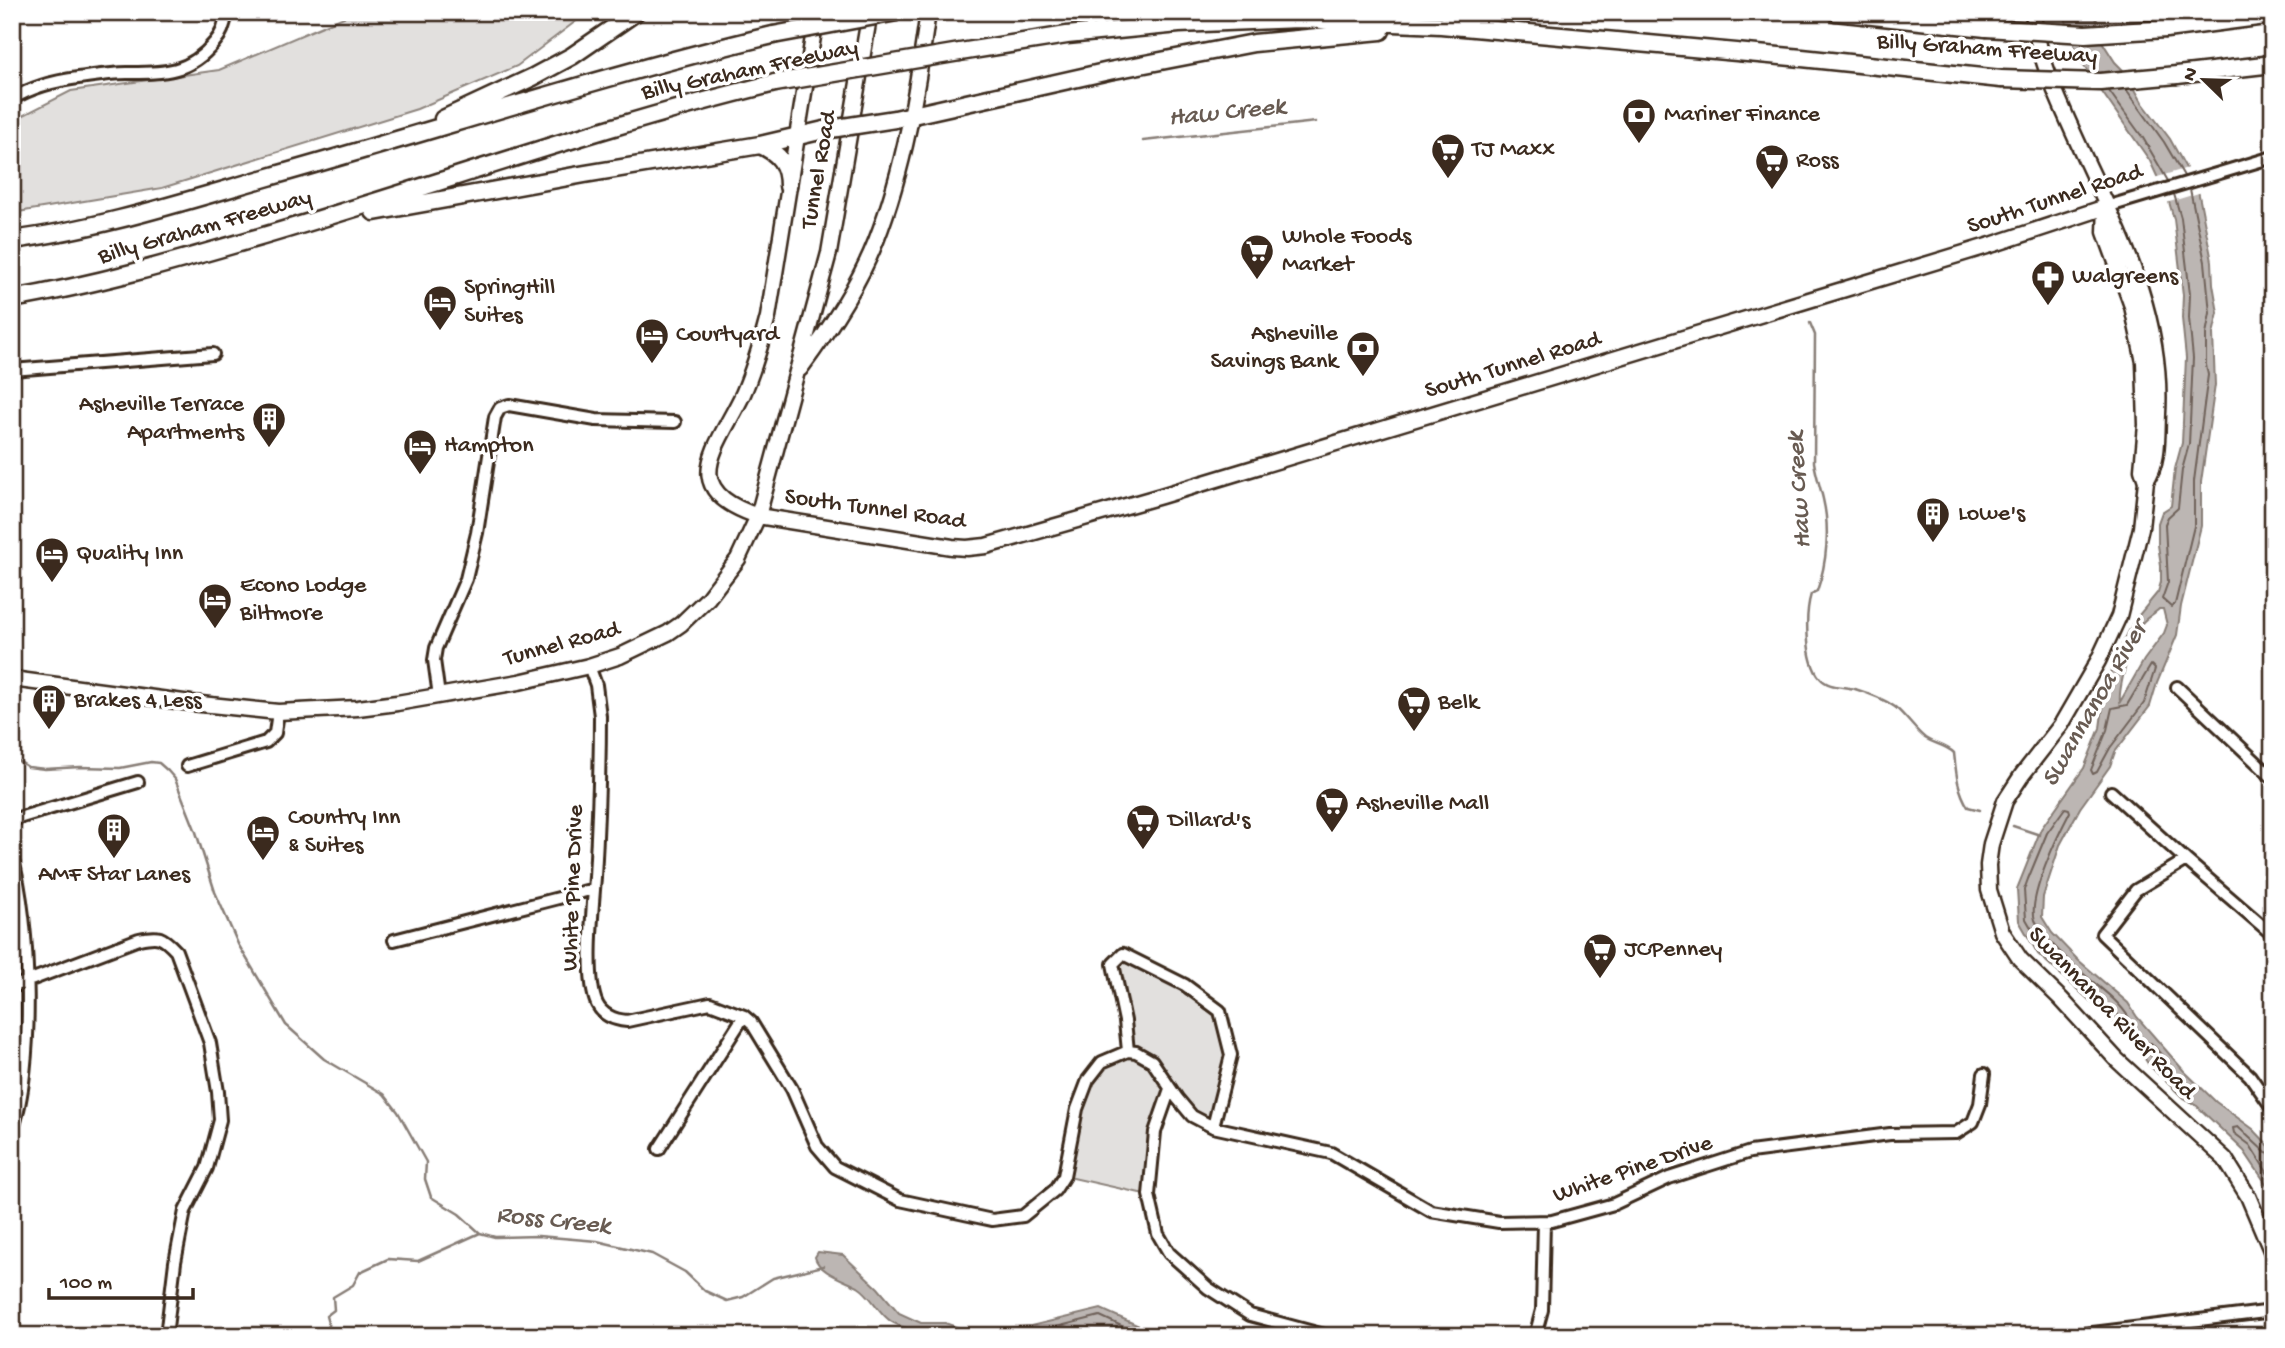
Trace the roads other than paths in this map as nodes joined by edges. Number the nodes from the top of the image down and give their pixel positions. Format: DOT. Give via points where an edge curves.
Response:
graph roads {
  1 [pos="636,12"];
  2 [pos="817,12"];
  3 [pos="870,12"];
  4 [pos="897,12"];
  5 [pos="928,12"];
  6 [pos="1835,12"];
  7 [pos="2033,12"];
  8 [pos="227,13"];
  9 [pos="2273,15"];
  10 [pos="1441,25"];
  11 [pos="2273,64"];
  12 [pos="12,99"];
  13 [pos="913,115"];
  14 [pos="798,136"];
  15 [pos="412,137"];
  16 [pos="760,145"];
  17 [pos="2273,157"];
  18 [pos="788,186"];
  19 [pos="2106,207"];
  20 [pos="351,210"];
  21 [pos="12,240"];
  22 [pos="12,299"];
  23 [pos="213,354"];
  24 [pos="12,370"];
  25 [pos="794,376"];
  26 [pos="675,422"];
  27 [pos="758,516"];
  28 [pos="589,666"];
  29 [pos="12,679"];
  30 [pos="2176,687"];
  31 [pos="439,696"];
  32 [pos="278,712"];
  33 [pos="187,766"];
  34 [pos="2273,778"];
  35 [pos="138,782"];
  36 [pos="2111,792"];
  37 [pos="12,820"];
  38 [pos="12,857"];
  39 [pos="2186,860"];
  40 [pos="594,889"];
  41 [pos="2273,935"];
  42 [pos="394,940"];
  43 [pos="27,982"];
  44 [pos="12,988"];
  45 [pos="744,1016"];
  46 [pos="1128,1051"];
  47 [pos="1984,1074"];
  48 [pos="1170,1089"];
  49 [pos="2273,1109"];
  50 [pos="1213,1126"];
  51 [pos="12,1131"];
  52 [pos="659,1149"];
  53 [pos="1544,1222"];
  54 [pos="2273,1255"];
  55 [pos="2273,1311"];
  56 [pos="166,1336"];
  57 [pos="1328,1336"];
  58 [pos="1535,1336"];
  59 [pos="2068,1336"];
  1 -- 15 [label="highway" via="572,56"];
  2 -- 14 [label="main road, South Tunnel Road"];
  3 -- 25 [label="main road, Tunnel Road" via="829,253"];
  4 -- 15 [label="highway, Billy Graham Freeway, bridge" via="773,35 657,64"];
  5 -- 13 [label="main road"];
  6 -- 9 [label="highway, Billy Graham Freeway, bridge" via="2085,34"];
  7 -- 19 [label="main road, Swannanoa River Road" via="2057,96"];
  8 -- 12 [label="street" via="217,40 188,65 163,73 75,78"];
  10 -- 11 [label="highway, Billy Graham Freeway, bridge" via="2001,79 2100,82"];
  10 -- 13 [label="highway" via="1254,43"];
  10 -- 20 [label="highway, Billy Graham Freeway, bridge" via="1299,19 1179,24 1067,35 775,83 625,122"];
  13 -- 14 [label="highway, bridge"];
  13 -- 25 [label="main road" via="875,243 837,313"];
  14 -- 16 [label="highway"];
  14 -- 18 [label="main road, South Tunnel Road"];
  15 -- 21 [label="highway, Billy Graham Freeway" via="105,222"];
  16 -- 18 [label="highway" via="784,163"];
  16 -- 20 [label="highway" via="366,213"];
  17 -- 19 [label="street, South Tunnel Road"];
  18 -- 27 [label="main road, South Tunnel Road" via="762,340 747,386 709,460 716,492 730,505"];
  19 -- 27 [label="main road, South Tunnel Road" via="986,546 952,547"];
  19 -- 54 [label="main road, Swannanoa River Road" via="2105,232 2132,306 2144,362 2147,407 2142,469 2146,481 2141,528 2119,616 2080,695 2005,801 1988,865 1989,890 2002,932 2020,959 2117,1060 2225,1159 2248,1196"];
  20 -- 22 [label="highway, Billy Graham Freeway" via="118,277"];
  23 -- 24 [label="street"];
  25 -- 27 [label="main road, Tunnel Road"];
  26 -- 31 [label="street" via="596,420 509,405 500,408 466,579 436,648"];
  27 -- 28 [label="main road, Tunnel Road" via="738,559 698,609 668,634"];
  28 -- 31 [label="main road, Tunnel Road"];
  28 -- 40 [label="street, White Pine Drive" via="600,716"];
  29 -- 32 [label="main road, Tunnel Road"];
  30 -- 34 [label="street"];
  31 -- 32 [label="main road, Tunnel Road" via="358,708"];
  32 -- 33 [label="street" via="275,733 266,742"];
  35 -- 37 [label="street"];
  36 -- 39 [label="street"];
  38 -- 43 [label="street"];
  39 -- 41 [label="street"];
  39 -- 49 [label="street" via="2136,890 2102,934 2250,1076"];
  40 -- 42 [label="street"];
  40 -- 45 [label="street, White Pine Drive" via="592,987 604,1014 627,1021 709,1003"];
  43 -- 44 [label="street"];
  43 -- 51 [label="street" via="24,1079"];
  43 -- 56 [label="street" via="139,939 156,936 176,951 210,1043 220,1120 207,1168 185,1211"];
  45 -- 46 [label="street" via="792,1089 817,1146 835,1167 900,1200 992,1220 1023,1216 1055,1190 1064,1176 1077,1109 1088,1080 1102,1062"];
  45 -- 52 [label="street"];
  46 -- 48 [label="street, White Pine Drive" via="1152,1060"];
  46 -- 50 [label="street" via="1113,964 1123,954 1185,985 1220,1012 1231,1055"];
  47 -- 53 [label="street, White Pine Drive" via="1973,1122 1956,1133 1890,1134 1750,1152 1668,1178 1614,1204"];
  48 -- 50 [label="street, White Pine Drive" via="1192,1116"];
  48 -- 57 [label="street" via="1155,1132 1149,1195 1158,1234 1169,1253 1208,1288 1250,1315"];
  50 -- 53 [label="street, White Pine Drive" via="1331,1153 1431,1211 1499,1222"];
  53 -- 58 [label="street" via="1542,1310"];
  55 -- 59 [label="street"];
}
